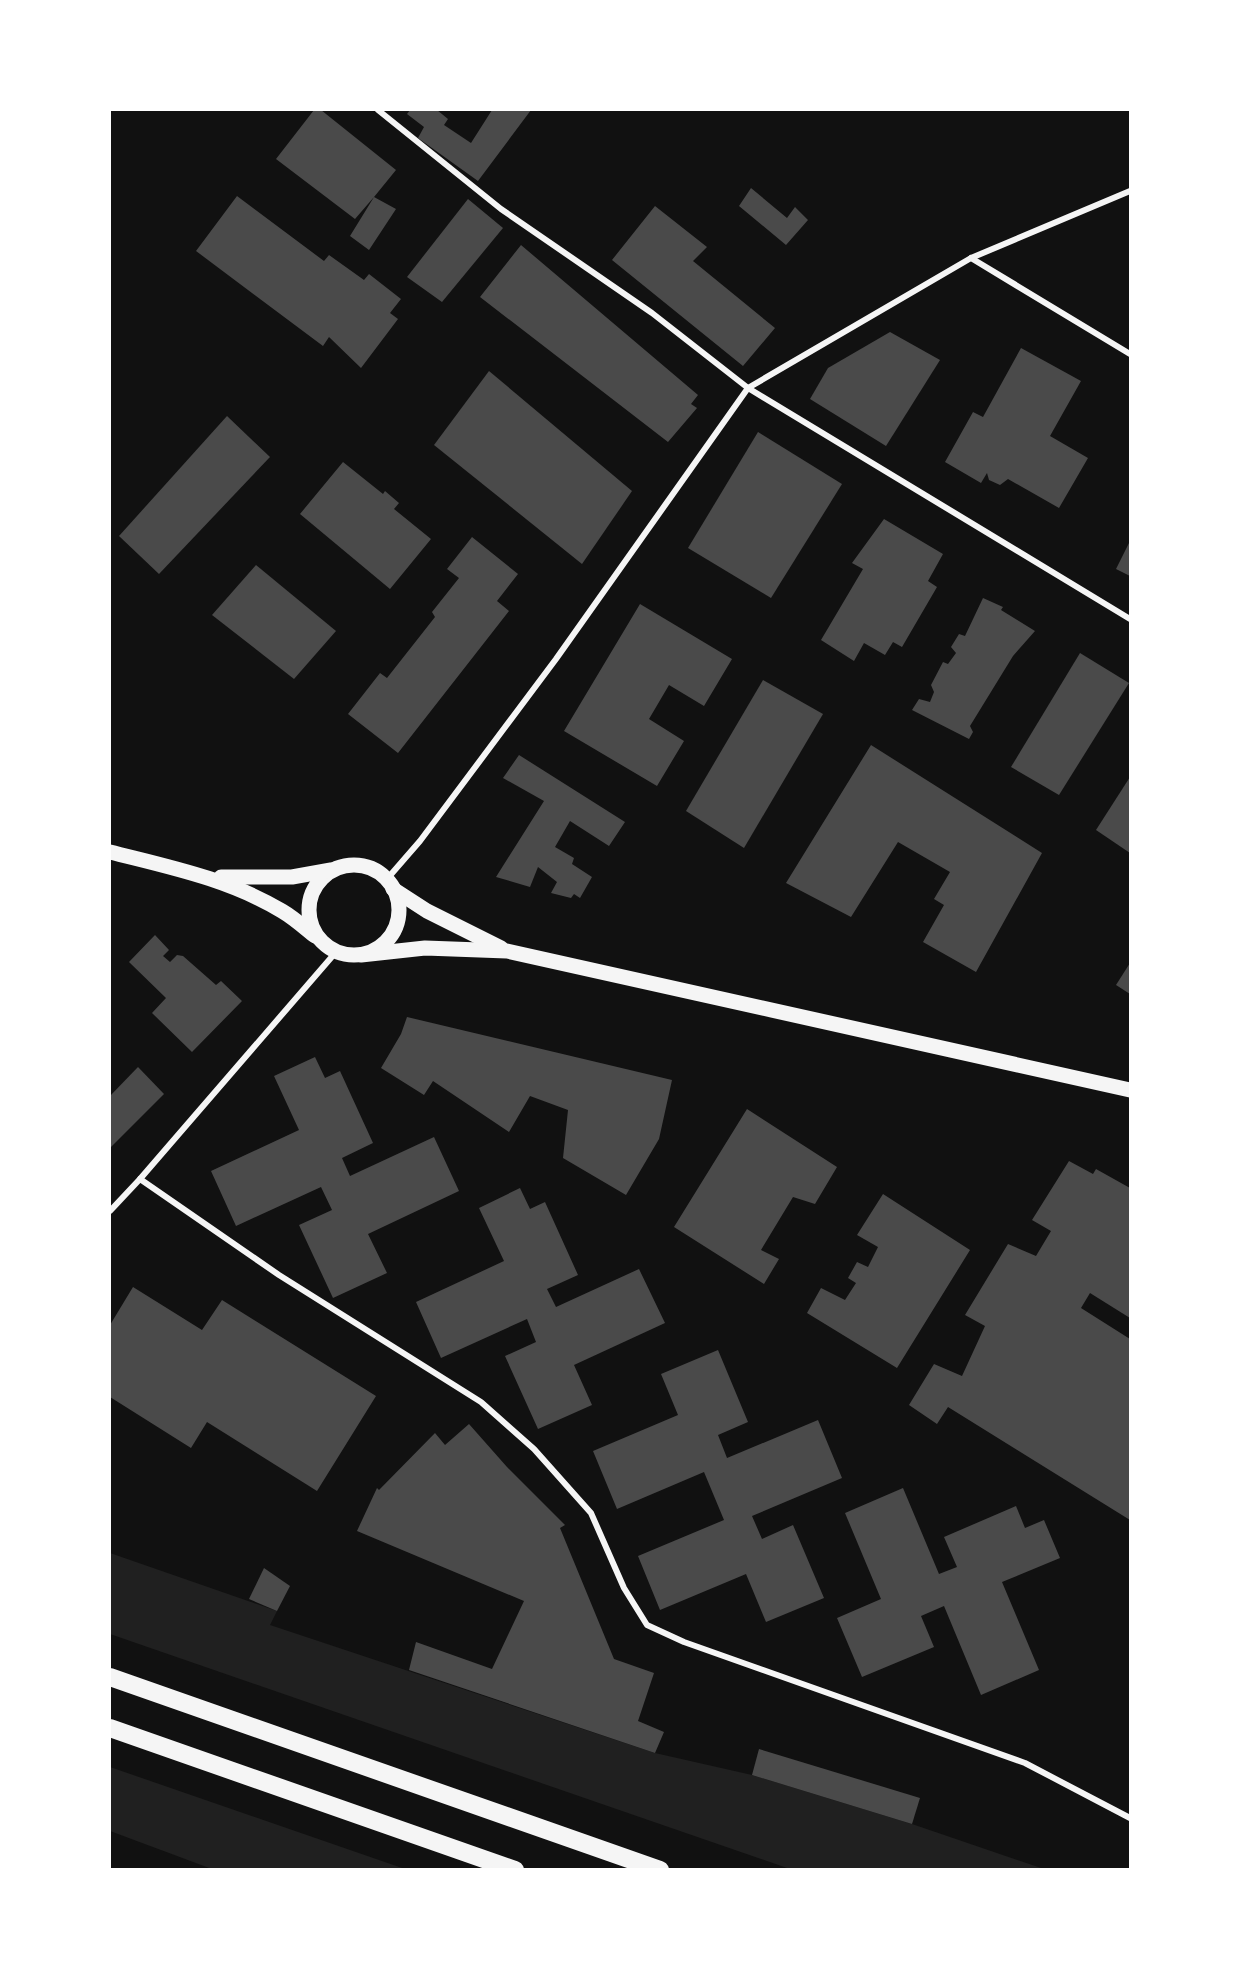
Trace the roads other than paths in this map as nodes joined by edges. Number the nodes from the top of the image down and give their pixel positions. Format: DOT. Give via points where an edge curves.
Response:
graph roads {
  1 [pos="378,110"];
  2 [pos="1131,191"];
  3 [pos="971,258"];
  4 [pos="1131,354"];
  5 [pos="748,388"];
  6 [pos="1131,619"];
  7 [pos="110,852"];
  8 [pos="334,869"];
  9 [pos="209,876"];
  10 [pos="390,884"];
  11 [pos="318,938"];
  12 [pos="507,951"];
  13 [pos="336,952"];
  14 [pos="361,955"];
  15 [pos="1131,1090"];
  16 [pos="140,1179"];
  17 [pos="110,1211"];
  18 [pos="110,1677"];
  19 [pos="110,1728"];
  20 [pos="1131,1818"];
  21 [pos="515,1869"];
  22 [pos="660,1869"];
  1 -- 5 [label="street" via="501,209 652,313"];
  2 -- 3 [label="street"];
  3 -- 4 [label="street"];
  3 -- 5 [label="street"];
  5 -- 6 [label="street"];
  5 -- 10 [label="street"];
  7 -- 9 [label="main road"];
  8 -- 9 [label="main road" via="292,877"];
  8 -- 10 [label="main road" via="362,866"];
  8 -- 11 [label="main road" via="314,887 310,900 310,920"];
  9 -- 11 [label="main road" via="284,912"];
  10 -- 12 [label="main road" via="427,911"];
  10 -- 14 [label="main road" via="398,900 397,924 383,944"];
  11 -- 13 [label="main road"];
  12 -- 14 [label="main road" via="425,948"];
  12 -- 15 [label="main road"];
  13 -- 14 [label="main road"];
  13 -- 16 [label="street"];
  16 -- 17 [label="street"];
  16 -- 20 [label="street" via="279,1275 481,1402 534,1449 591,1513 624,1587 647,1625 684,1642 1025,1763"];
  18 -- 22 [label="highway"];
  19 -- 21 [label="highway"];
}
